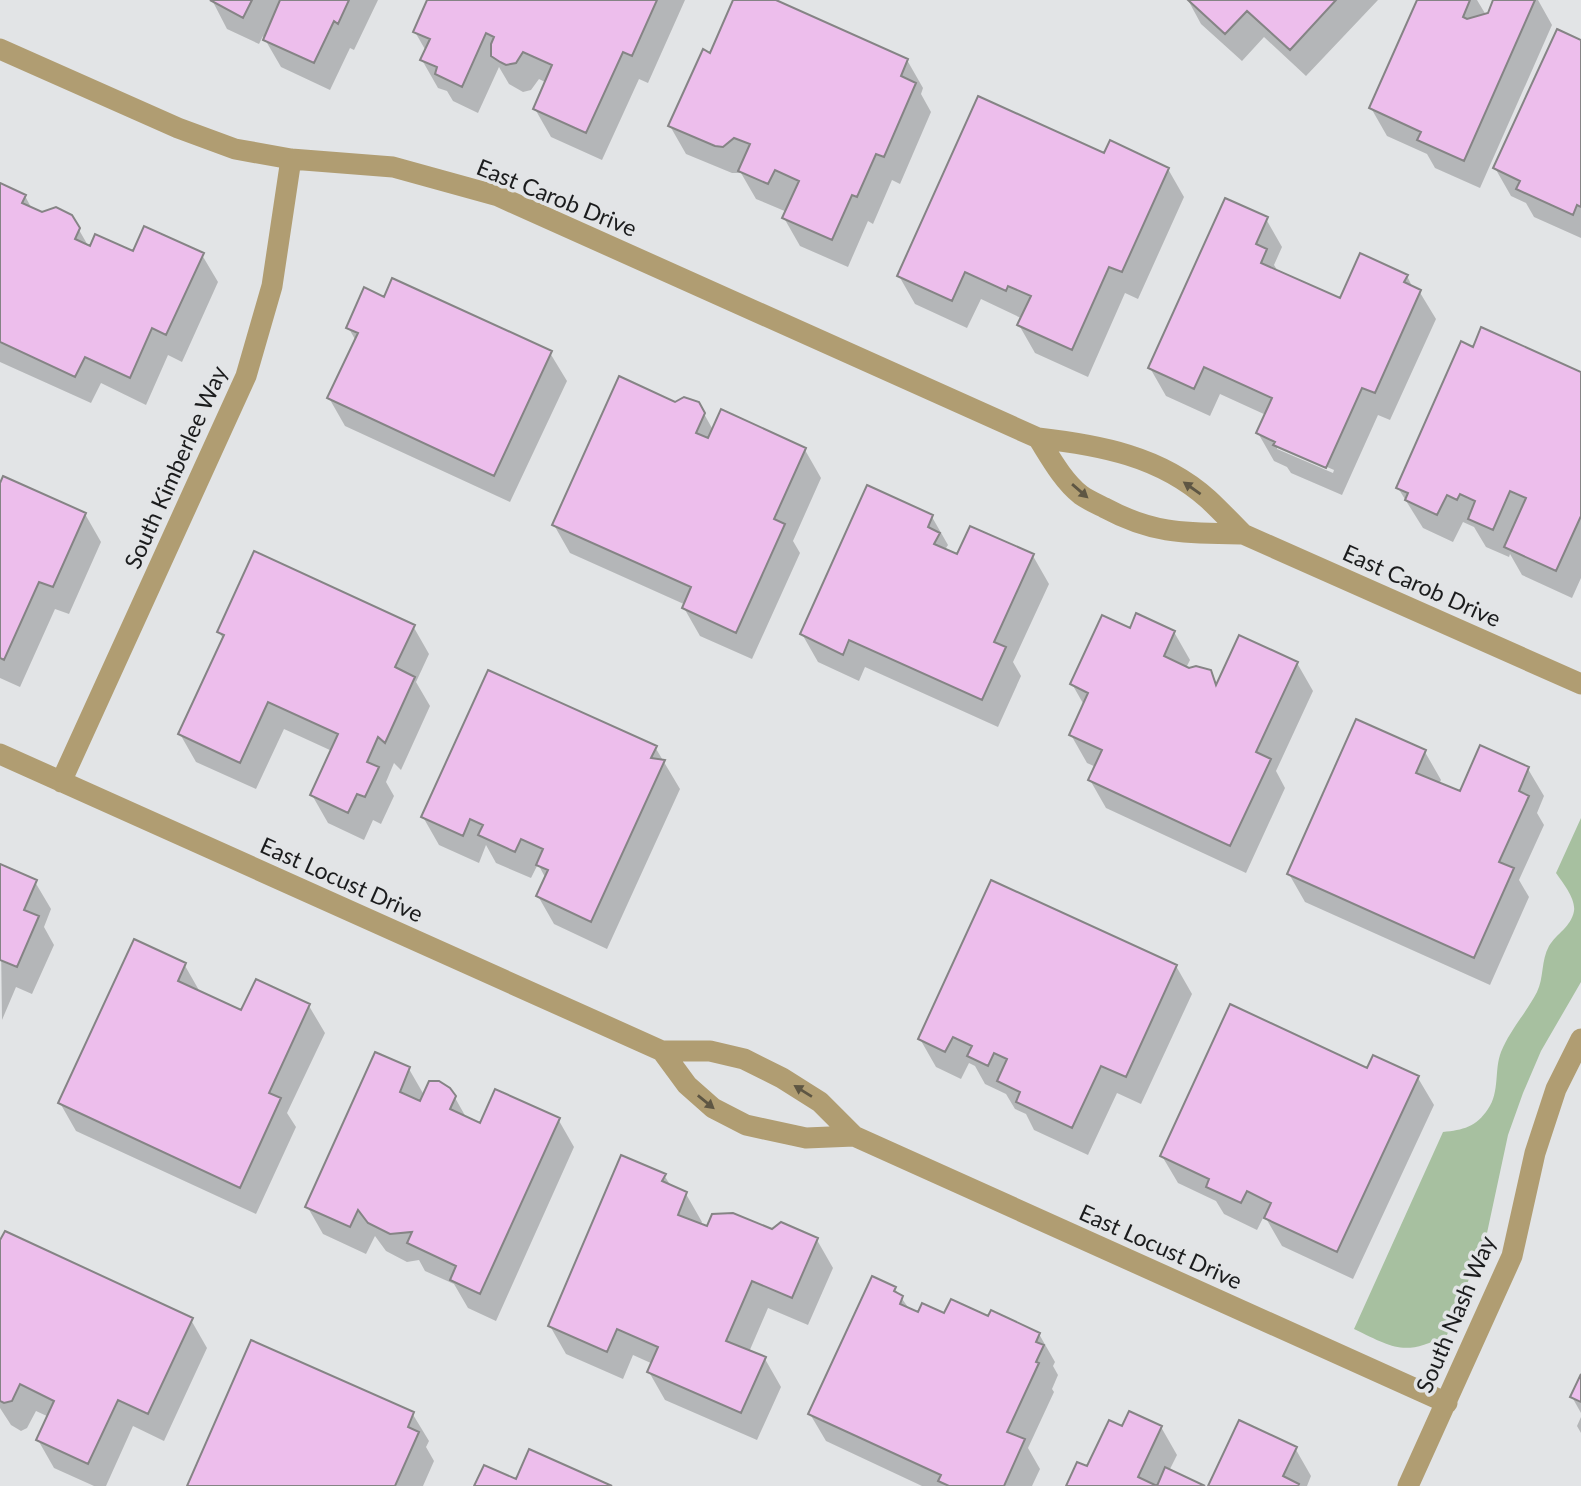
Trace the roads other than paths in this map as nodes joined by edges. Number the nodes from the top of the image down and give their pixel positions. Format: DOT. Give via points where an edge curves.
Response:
graph roads {
  1 [pos="0,49"];
  2 [pos="291,159"];
  3 [pos="1038,438"];
  4 [pos="1243,534"];
  5 [pos="1581,684"];
  6 [pos="0,754"];
  7 [pos="61,782"];
  8 [pos="1581,1039"];
  9 [pos="662,1051"];
  10 [pos="854,1136"];
  11 [pos="1447,1403"];
  12 [pos="1408,1486"];
  1 -- 2 [label="street, East Carob Drive" via="178,128 235,149"];
  2 -- 3 [label="street, East Carob Drive" via="393,167 498,196"];
  2 -- 7 [label="street, South Kimberlee Way" via="272,286 246,376"];
  4 -- 3 [label="street, East Carob Drive, one-way" via="1173,474 1129,454"];
  3 -- 4 [label="street, East Carob Drive, one-way" via="1080,494 1118,515 1154,529"];
  4 -- 5 [label="street, East Carob Drive"];
  6 -- 7 [label="street, East Locust Drive"];
  7 -- 9 [label="street, East Locust Drive"];
  8 -- 11 [label="street, South Nash Way" via="1556,1088 1543,1127 1512,1256"];
  10 -- 9 [label="street, East Locust Drive, one-way" via="820,1102 744,1059 710,1051"];
  9 -- 10 [label="street, East Locust Drive, one-way" via="687,1086 713,1108 746,1125 806,1138"];
  10 -- 11 [label="street, East Locust Drive"];
  11 -- 12 [label="street, South Nash Way"];
}
